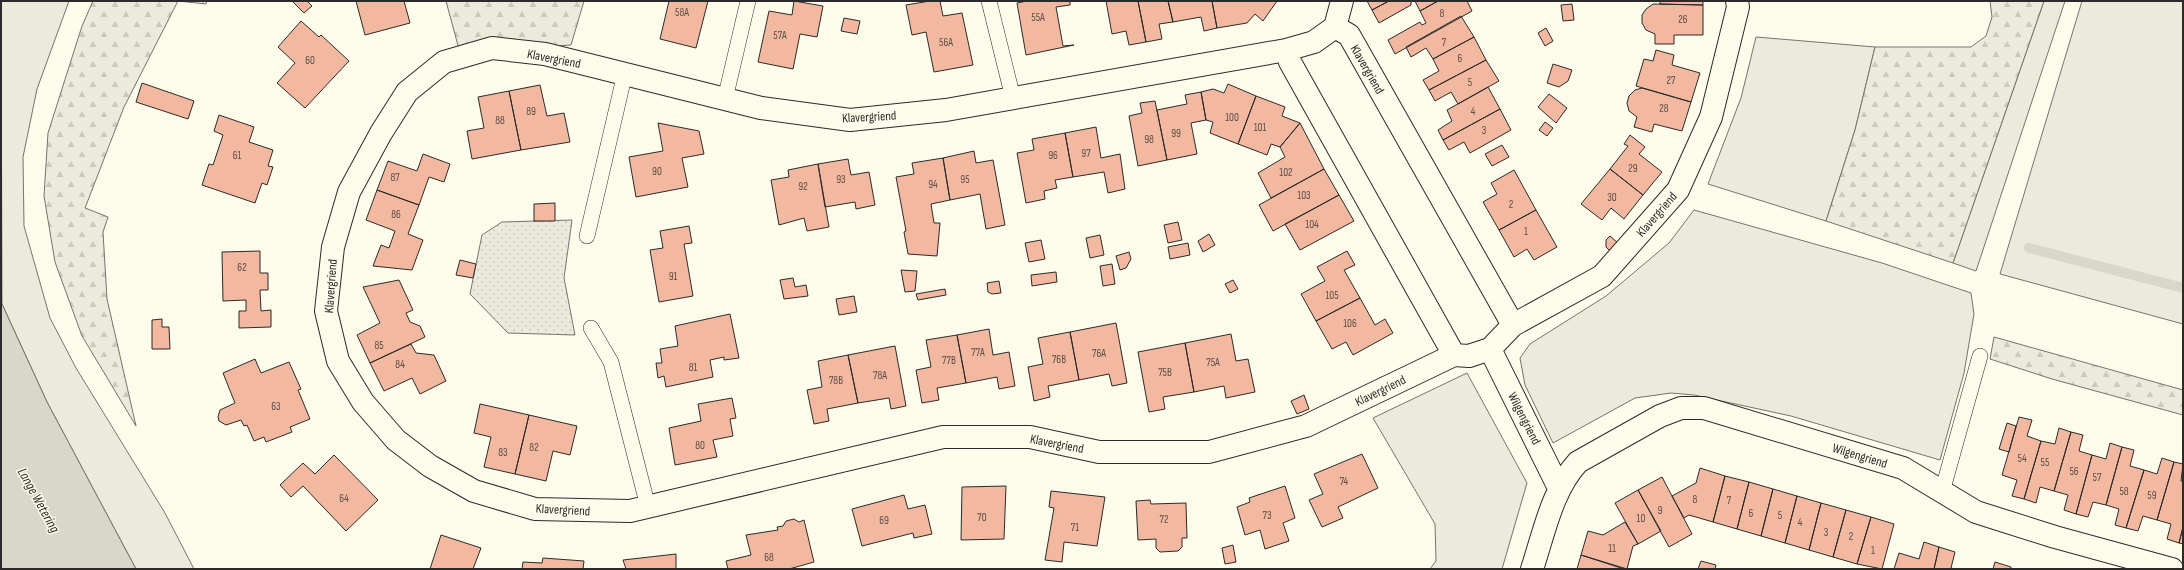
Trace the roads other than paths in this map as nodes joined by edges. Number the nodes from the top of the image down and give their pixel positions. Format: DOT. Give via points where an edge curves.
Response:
graph roads {
  1 [pos="748,1"];
  2 [pos="989,1"];
  3 [pos="1342,1"];
  4 [pos="1737,1"];
  5 [pos="1335,27"];
  6 [pos="1286,50"];
  7 [pos="625,73"];
  8 [pos="1013,98"];
  9 [pos="726,99"];
  10 [pos="587,236"];
  11 [pos="1513,325"];
  12 [pos="591,328"];
  13 [pos="1490,349"];
  14 [pos="1454,354"];
  15 [pos="1980,356"];
  16 [pos="1559,488"];
  17 [pos="1942,492"];
  18 [pos="648,507"];
  19 [pos="1532,569"];
  20 [pos="2172,569"];
  1 -- 9 [label="lane"];
  2 -- 8 [label="lane"];
  3 -- 5 [label="street"];
  4 -- 11 [label="street, Klavergriend" via="1738,6 1711,117 1678,190 1602,276"];
  5 -- 6 [label="street, Klavergriend" via="1314,42"];
  5 -- 11 [label="street, Klavergriend" via="1349,35"];
  6 -- 8 [label="street, Klavergriend"];
  6 -- 14 [label="street" via="1290,62"];
  7 -- 9 [label="street, Klavergriend"];
  7 -- 10 [label="lane"];
  7 -- 18 [label="street, Klavergriend" via="544,54 492,48 444,62 407,92 381,133 350,192 333,247 326,311 338,361 363,402 396,440 430,466 474,491 535,509 630,511"];
  8 -- 9 [label="street, Klavergriend" via="946,110 850,120 761,108"];
  11 -- 13 [label="street, Klavergriend"];
  12 -- 18 [label="lane" via="611,362"];
  13 -- 14 [label="street, Klavergriend" via="1470,356"];
  13 -- 16 [label="street, Wilgengriend"];
  14 -- 18 [label="street, Klavergriend" via="1306,426 1210,452 1099,452 1030,437 942,437"];
  15 -- 17 [label="lane"];
  16 -- 17 [label="street, Wilgengriend" via="1578,462 1607,444 1660,416 1682,408 1704,408 1903,468"];
  16 -- 19 [label="street, Wilgengriend"];
  17 -- 20 [label="street, Wilgengriend" via="1976,512"];
}
